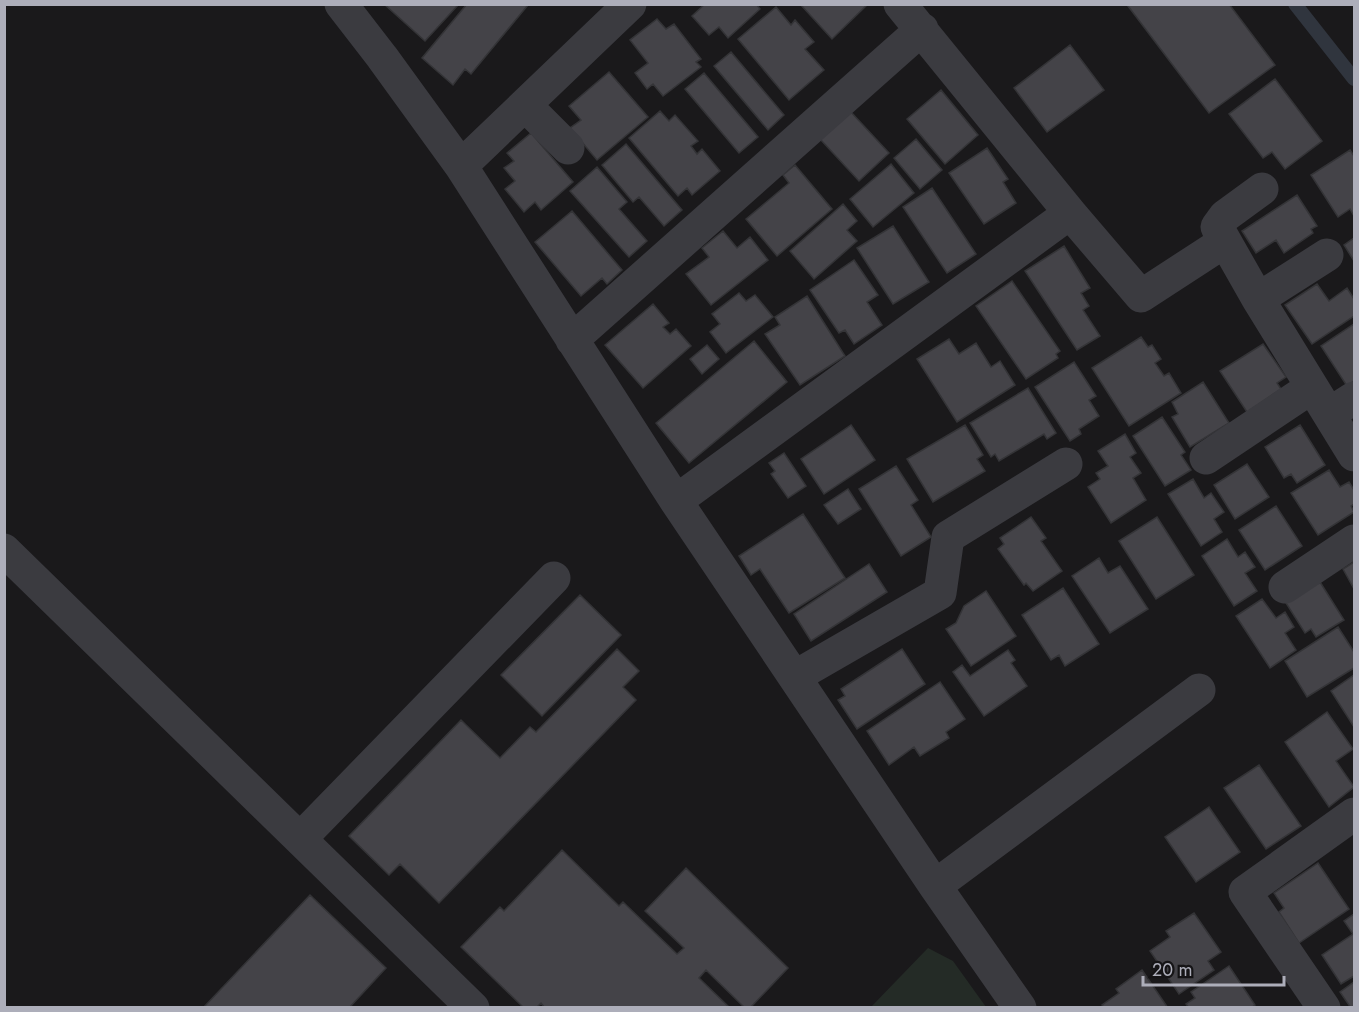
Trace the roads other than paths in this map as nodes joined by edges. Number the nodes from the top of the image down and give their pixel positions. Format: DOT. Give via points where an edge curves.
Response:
graph roads {
  1 [pos="341,4"];
  2 [pos="630,4"];
  3 [pos="900,4"];
  4 [pos="922,29"];
  5 [pos="525,105"];
  6 [pos="568,148"];
  7 [pos="461,166"];
  8 [pos="1262,189"];
  9 [pos="1070,213"];
  10 [pos="1224,242"];
  11 [pos="1327,255"];
  12 [pos="1258,299"];
  13 [pos="572,340"];
  14 [pos="1312,387"];
  15 [pos="1342,406"];
  16 [pos="1354,455"];
  17 [pos="1206,458"];
  18 [pos="1066,464"];
  19 [pos="676,501"];
  20 [pos="1354,541"];
  21 [pos="4,550"];
  22 [pos="554,578"];
  23 [pos="1285,587"];
  24 [pos="796,676"];
  25 [pos="1199,690"];
  26 [pos="1354,814"];
  27 [pos="300,839"];
  28 [pos="935,886"];
  29 [pos="472,1008"];
  30 [pos="1020,1008"];
  31 [pos="1324,1008"];
  1 -- 7 [label="street"];
  2 -- 5 [label="street"];
  3 -- 4 [label="street"];
  4 -- 9 [label="street"];
  4 -- 13 [label="street"];
  5 -- 6 [label="street"];
  5 -- 7 [label="street"];
  7 -- 13 [label="street"];
  8 -- 10 [label="street" via="1225,216 1217,227"];
  9 -- 10 [label="street" via="1141,296"];
  9 -- 19 [label="street"];
  10 -- 12 [label="street"];
  11 -- 12 [label="street"];
  12 -- 14 [label="street"];
  13 -- 19 [label="street"];
  14 -- 15 [label="street"];
  14 -- 17 [label="street"];
  15 -- 16 [label="street"];
  18 -- 24 [label="street" via="948,537 940,593"];
  19 -- 24 [label="street"];
  20 -- 23 [label="street"];
  21 -- 27 [label="street"];
  22 -- 27 [label="street"];
  24 -- 28 [label="street"];
  25 -- 28 [label="street"];
  26 -- 31 [label="street" via="1245,892"];
  27 -- 29 [label="street"];
  28 -- 30 [label="street"];
}
